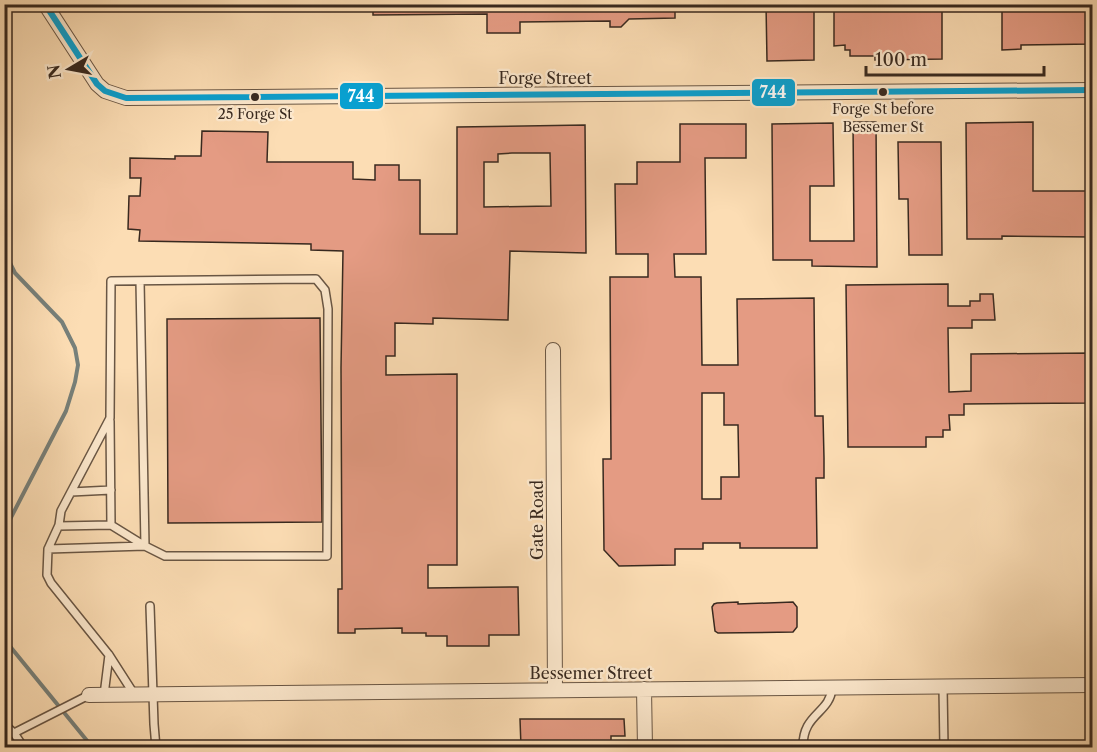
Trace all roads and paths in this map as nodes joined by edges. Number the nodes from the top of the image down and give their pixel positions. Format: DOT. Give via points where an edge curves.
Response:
graph roads {
  1 [pos="45,4"];
  2 [pos="1092,90"];
  3 [pos="140,281"];
  4 [pos="553,350"];
  5 [pos="110,418"];
  6 [pos="111,490"];
  7 [pos="71,492"];
  8 [pos="111,525"];
  9 [pos="58,526"];
  10 [pos="145,546"];
  11 [pos="48,549"];
  12 [pos="150,606"];
  13 [pos="109,655"];
  14 [pos="1092,686"];
  15 [pos="943,687"];
  16 [pos="832,688"];
  17 [pos="644,689"];
  18 [pos="555,690"];
  19 [pos="134,694"];
  20 [pos="153,694"];
  21 [pos="89,695"];
  22 [pos="104,695"];
  23 [pos="4,724"];
  24 [pos="14,733"];
  25 [pos="24,747"];
  26 [pos="156,747"];
  27 [pos="645,747"];
  28 [pos="803,747"];
  29 [pos="944,747"];
  1 -- 2 [label="street, Forge Street" via="97,84 126,98"];
  3 -- 5 [label="lane" via="111,281"];
  3 -- 10 [label="lane"];
  3 -- 10 [label="lane" via="316,279 325,290 328,309 327,555 165,556"];
  4 -- 18 [label="street, Gate Road"];
  5 -- 6 [label="lane"];
  5 -- 7 [label="lane"];
  6 -- 7 [label="lane"];
  6 -- 8 [label="lane"];
  7 -- 9 [label="lane"];
  8 -- 9 [label="lane"];
  8 -- 10 [label="lane"];
  9 -- 11 [label="lane"];
  10 -- 11 [label="lane"];
  11 -- 13 [label="lane" via="46,567 51,583"];
  12 -- 20 [label="lane"];
  13 -- 19 [label="lane"];
  13 -- 22 [label="lane"];
  14 -- 15 [label="street, Bessemer Street"];
  15 -- 16 [label="street, Bessemer Street"];
  15 -- 29 [label="lane"];
  16 -- 17 [label="street, Bessemer Street"];
  16 -- 28 [label="lane" via="827,703 806,727"];
  17 -- 18 [label="street, Bessemer Street"];
  17 -- 27 [label="street"];
  18 -- 20 [label="street, Bessemer Street"];
  19 -- 20 [label="street, Bessemer Street"];
  19 -- 22 [label="street, Bessemer Street"];
  20 -- 26 [label="lane"];
  21 -- 22 [label="street, Bessemer Street"];
  21 -- 24 [label="lane"];
  23 -- 24 [label="lane"];
  24 -- 25 [label="lane"];
}
